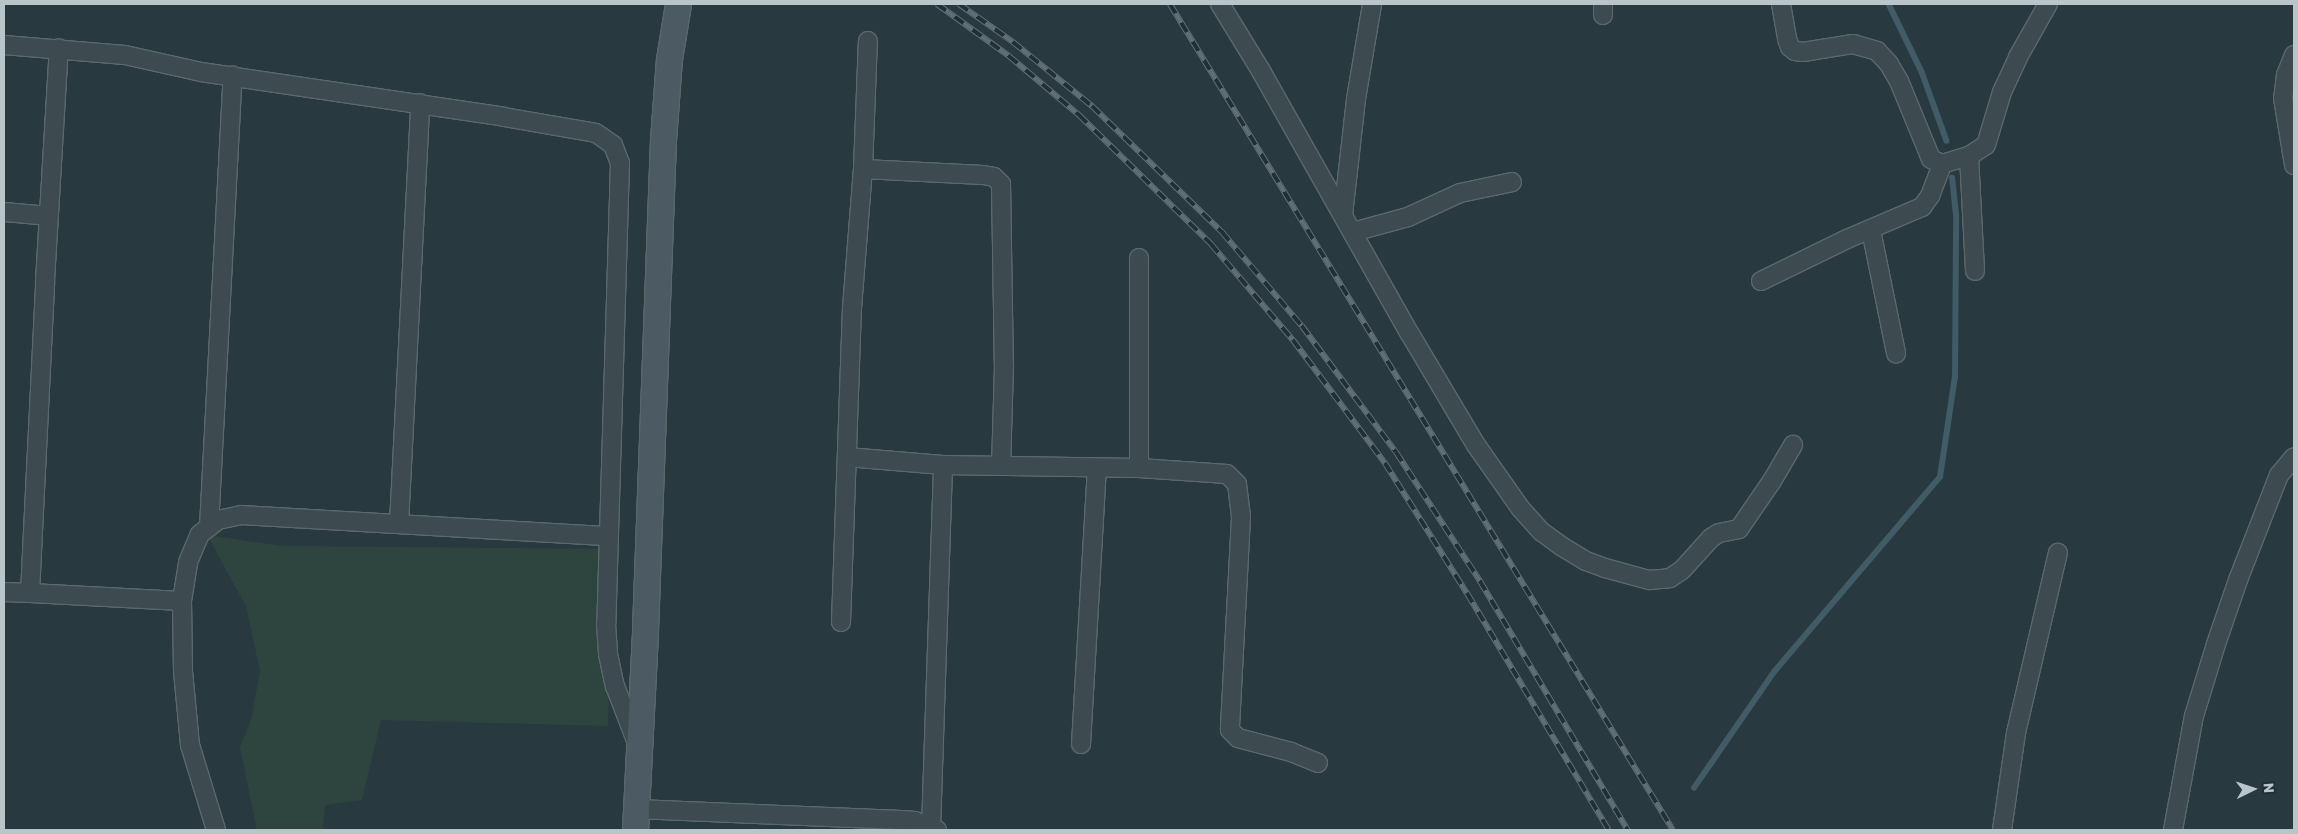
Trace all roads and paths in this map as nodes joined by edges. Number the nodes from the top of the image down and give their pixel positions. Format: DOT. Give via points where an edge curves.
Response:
graph roads {
  1 [pos="678,4"];
  2 [pos="1220,4"];
  3 [pos="1372,4"];
  4 [pos="1781,4"];
  5 [pos="2048,4"];
  6 [pos="868,41"];
  7 [pos="4,45"];
  8 [pos="59,48"];
  9 [pos="2294,55"];
  10 [pos="233,76"];
  11 [pos="420,104"];
  12 [pos="1969,156"];
  13 [pos="1942,164"];
  14 [pos="2294,165"];
  15 [pos="863,169"];
  16 [pos="1512,182"];
  17 [pos="4,212"];
  18 [pos="1343,215"];
  19 [pos="49,216"];
  20 [pos="1871,230"];
  21 [pos="1353,232"];
  22 [pos="1139,258"];
  23 [pos="1975,271"];
  24 [pos="1761,281"];
  25 [pos="1896,353"];
  26 [pos="1793,445"];
  27 [pos="847,457"];
  28 [pos="2294,457"];
  29 [pos="942,465"];
  30 [pos="1001,466"];
  31 [pos="1097,468"];
  32 [pos="1139,468"];
  33 [pos="400,524"];
  34 [pos="210,527"];
  35 [pos="608,536"];
  36 [pos="2058,553"];
  37 [pos="4,592"];
  38 [pos="30,593"];
  39 [pos="182,601"];
  40 [pos="840,622"];
  41 [pos="1081,744"];
  42 [pos="639,748"];
  43 [pos="1318,763"];
  44 [pos="635,820"];
  45 [pos="216,830"];
  46 [pos="933,830"];
  47 [pos="2002,830"];
  48 [pos="2173,830"];
  1 -- 42 [label="street" via="669,59 663,140"];
  2 -- 18 [label="street"];
  3 -- 18 [label="street" via="1356,99"];
  4 -- 13 [label="street" via="1787,39 1795,50 1803,52 1853,44 1877,51 1899,81 1931,159"];
  5 -- 12 [label="street" via="2002,92 1986,145"];
  6 -- 15 [label="street"];
  7 -- 8 [label="street"];
  8 -- 10 [label="street" via="125,55"];
  8 -- 19 [label="street"];
  9 -- 14 [label="street" via="2286,75 2283,98"];
  10 -- 11 [label="street"];
  10 -- 34 [label="street"];
  11 -- 33 [label="street"];
  11 -- 35 [label="street" via="596,133 613,145 620,163"];
  12 -- 13 [label="street"];
  12 -- 23 [label="street"];
  13 -- 20 [label="street" via="1930,196 1922,207"];
  15 -- 27 [label="street" via="852,308"];
  15 -- 30 [label="street" via="983,175 994,177 1001,184 1004,366"];
  16 -- 21 [label="street" via="1460,193 1408,217"];
  17 -- 19 [label="street"];
  18 -- 21 [label="street"];
  19 -- 38 [label="street"];
  20 -- 24 [label="street"];
  20 -- 25 [label="street"];
  21 -- 26 [label="street" via="1498,480 1542,532 1586,561 1649,580 1664,580 1677,575 1711,538 1739,529"];
  22 -- 32 [label="street"];
  27 -- 29 [label="street"];
  27 -- 40 [label="street"];
  28 -- 48 [label="street" via="2279,475 2216,644 2194,716"];
  29 -- 30 [label="street"];
  29 -- 46 [label="street"];
  30 -- 31 [label="street"];
  31 -- 32 [label="street"];
  31 -- 41 [label="street"];
  32 -- 43 [label="street" via="1219,472 1227,474 1237,484 1241,517 1240,572 1228,721 1230,730 1238,738"];
  33 -- 34 [label="street" via="241,515 218,520"];
  33 -- 35 [label="street"];
  34 -- 39 [label="street" via="200,534 188,562"];
  35 -- 42 [label="street" via="608,654 615,686"];
  36 -- 47 [label="street" via="2016,733"];
  37 -- 38 [label="street"];
  38 -- 39 [label="street"];
  39 -- 45 [label="street" via="183,671 190,745"];
  42 -- 44 [label="street"];
  44 -- 46 [label="street" via="901,820"];
}
